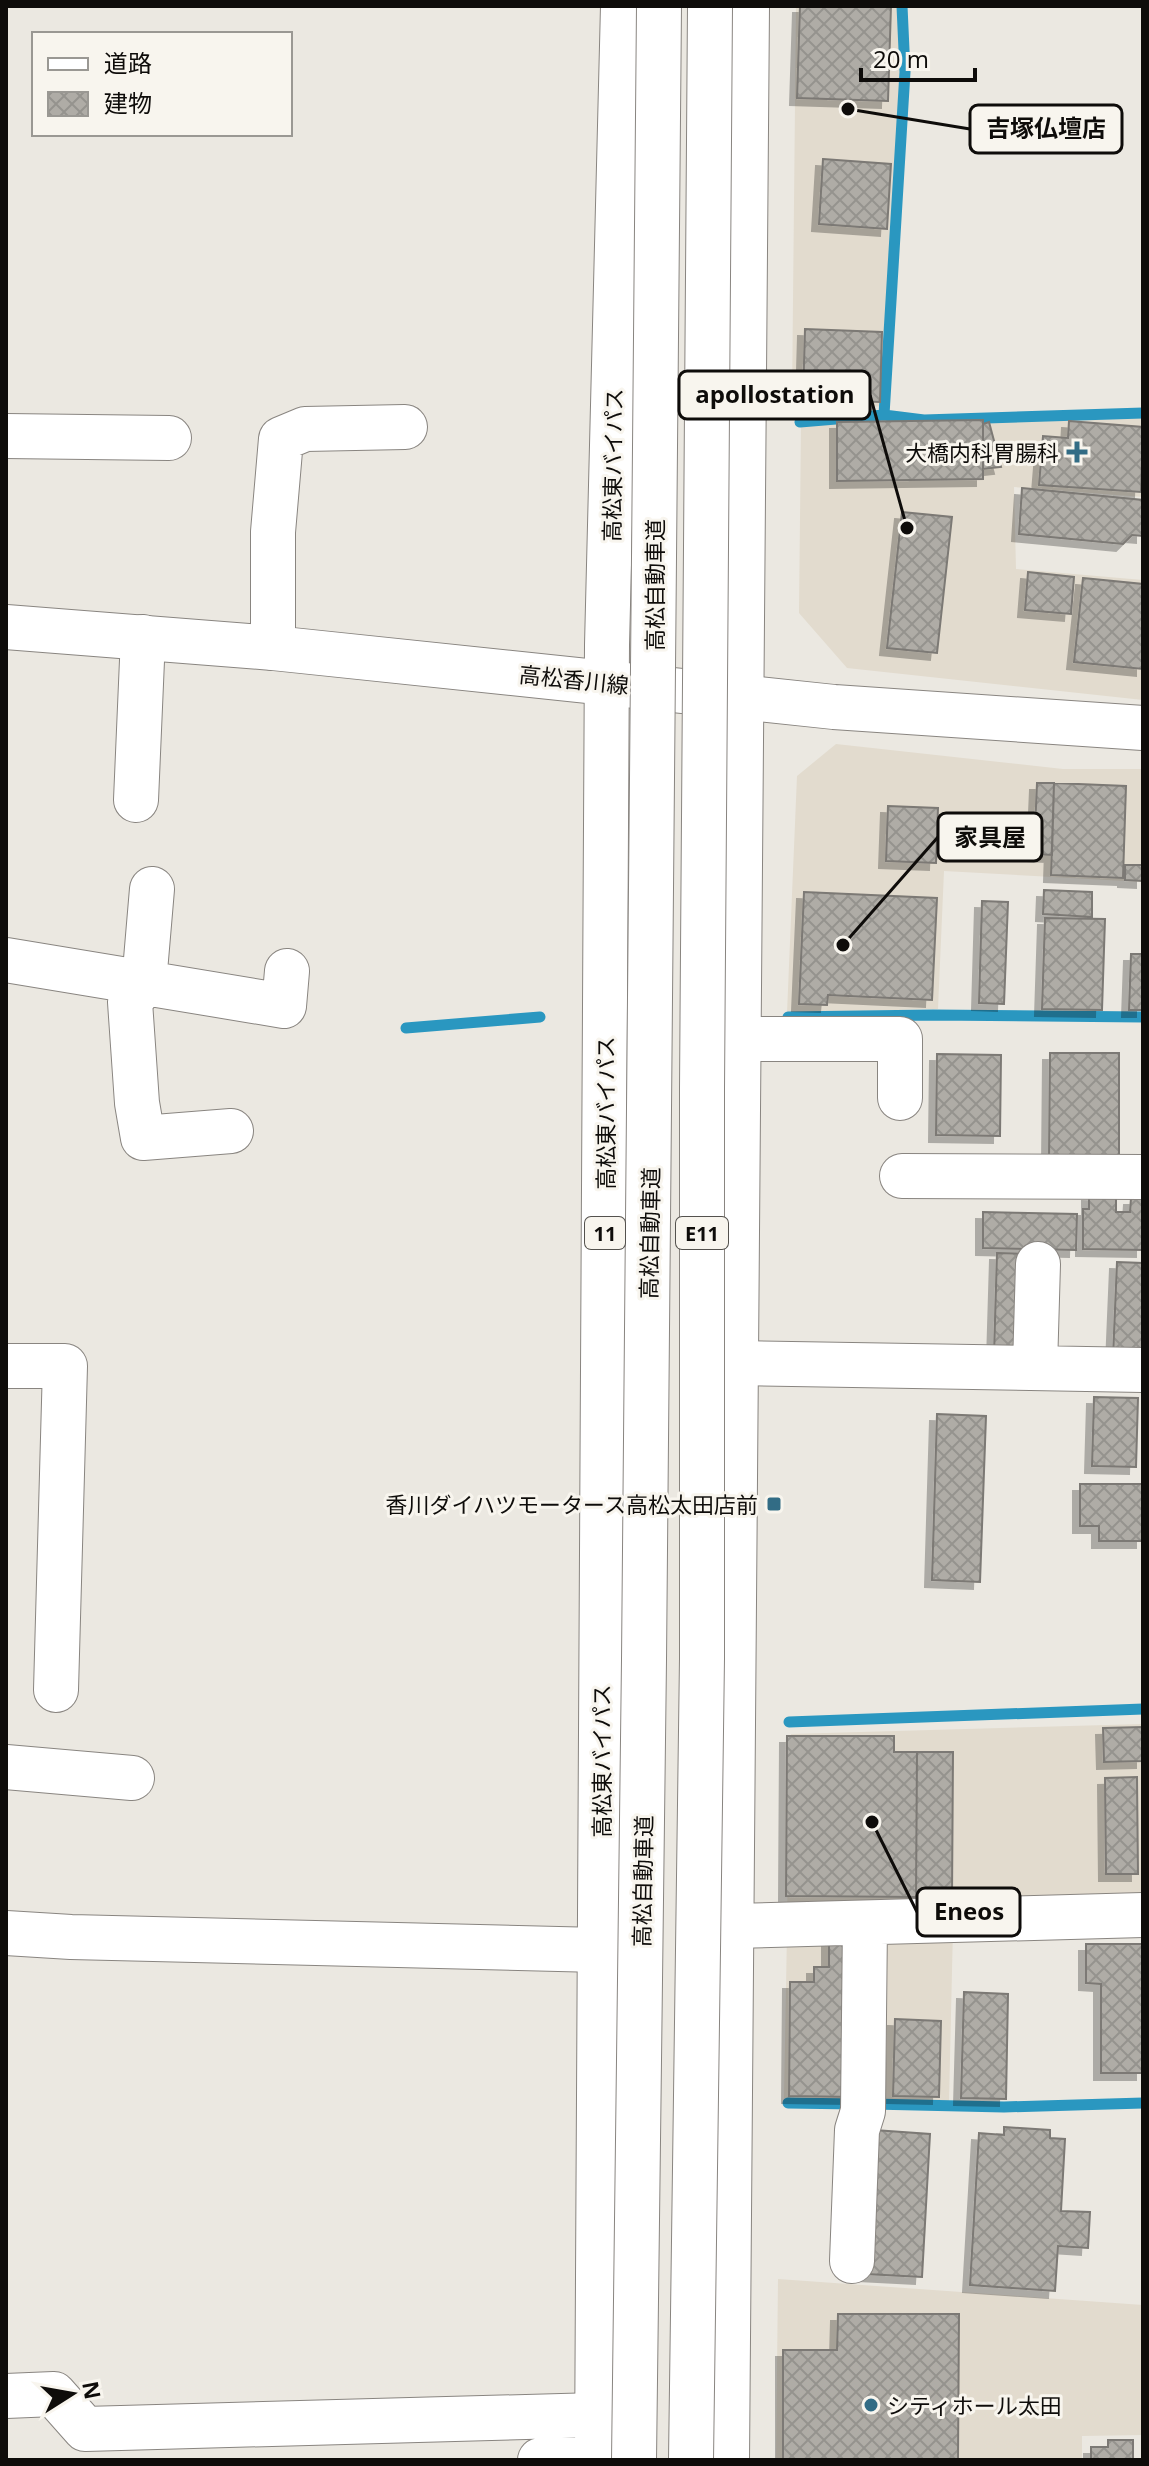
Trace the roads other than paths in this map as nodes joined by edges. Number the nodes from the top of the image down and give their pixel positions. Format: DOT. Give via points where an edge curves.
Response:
graph roads {
  1 [pos="623,6"];
  2 [pos="659,6"];
  3 [pos="710,6"];
  4 [pos="747,6"];
  5 [pos="405,427"];
  6 [pos="6,436"];
  7 [pos="169,438"];
  8 [pos="6,627"];
  9 [pos="143,637"];
  10 [pos="273,648"];
  11 [pos="608,683"];
  12 [pos="741,697"];
  13 [pos="1143,728"];
  14 [pos="136,800"];
  15 [pos="152,889"];
  16 [pos="6,960"];
  17 [pos="287,971"];
  18 [pos="144,983"];
  19 [pos="737,1039"];
  20 [pos="900,1098"];
  21 [pos="231,1131"];
  22 [pos="902,1176"];
  23 [pos="1143,1177"];
  24 [pos="1038,1264"];
  25 [pos="735,1363"];
  26 [pos="6,1366"];
  27 [pos="1035,1367"];
  28 [pos="1143,1370"];
  29 [pos="56,1690"];
  30 [pos="6,1767"];
  31 [pos="132,1778"];
  32 [pos="1143,1915"];
  33 [pos="865,1923"];
  34 [pos="732,1926"];
  35 [pos="6,1933"];
  36 [pos="599,1950"];
  37 [pos="852,2261"];
  38 [pos="6,2396"];
  39 [pos="597,2415"];
  40 [pos="540,2460"];
  41 [pos="596,2460"];
  42 [pos="634,2460"];
  43 [pos="691,2460"];
  44 [pos="727,2460"];
  1 -- 11 [label="main road, 高松東バイパス / 11"];
  2 -- 42 [label="main road, 高松自動車道 / E11, bridge"];
  3 -- 43 [label="main road, E11, bridge" via="702,1658"];
  4 -- 12 [label="main road"];
  5 -- 10 [label="main road" via="305,429 281,439 273,532"];
  6 -- 7 [label="main road"];
  8 -- 9 [label="main road, 高松香川線"];
  9 -- 10 [label="main road, 高松香川線"];
  9 -- 14 [label="main road"];
  10 -- 11 [label="main road, 高松香川線"];
  11 -- 12 [label="main road, 高松香川線"];
  11 -- 36 [label="main road, 高松東バイパス / 11"];
  12 -- 13 [label="main road, 高松香川線"];
  12 -- 19 [label="main road"];
  15 -- 18 [label="main road"];
  16 -- 18 [label="main road"];
  17 -- 18 [label="main road" via="284,1006"];
  18 -- 21 [label="main road" via="130,1002 143,1138"];
  19 -- 20 [label="main road" via="900,1039"];
  19 -- 25 [label="main road"];
  22 -- 23 [label="main road"];
  24 -- 27 [label="main road"];
  25 -- 27 [label="main road"];
  25 -- 34 [label="main road"];
  26 -- 29 [label="main road" via="65,1366"];
  27 -- 28 [label="main road"];
  30 -- 31 [label="main road"];
  32 -- 33 [label="main road"];
  33 -- 34 [label="main road"];
  33 -- 37 [label="main road" via="863,2111 857,2130"];
  34 -- 44 [label="main road"];
  35 -- 36 [label="main road"];
  36 -- 39 [label="main road, 高松東バイパス / 11"];
  38 -- 39 [label="main road" via="54,2394 85,2429"];
  39 -- 41 [label="main road, 高松東バイパス / 11"];
  40 -- 41 [label="main road"];
}
